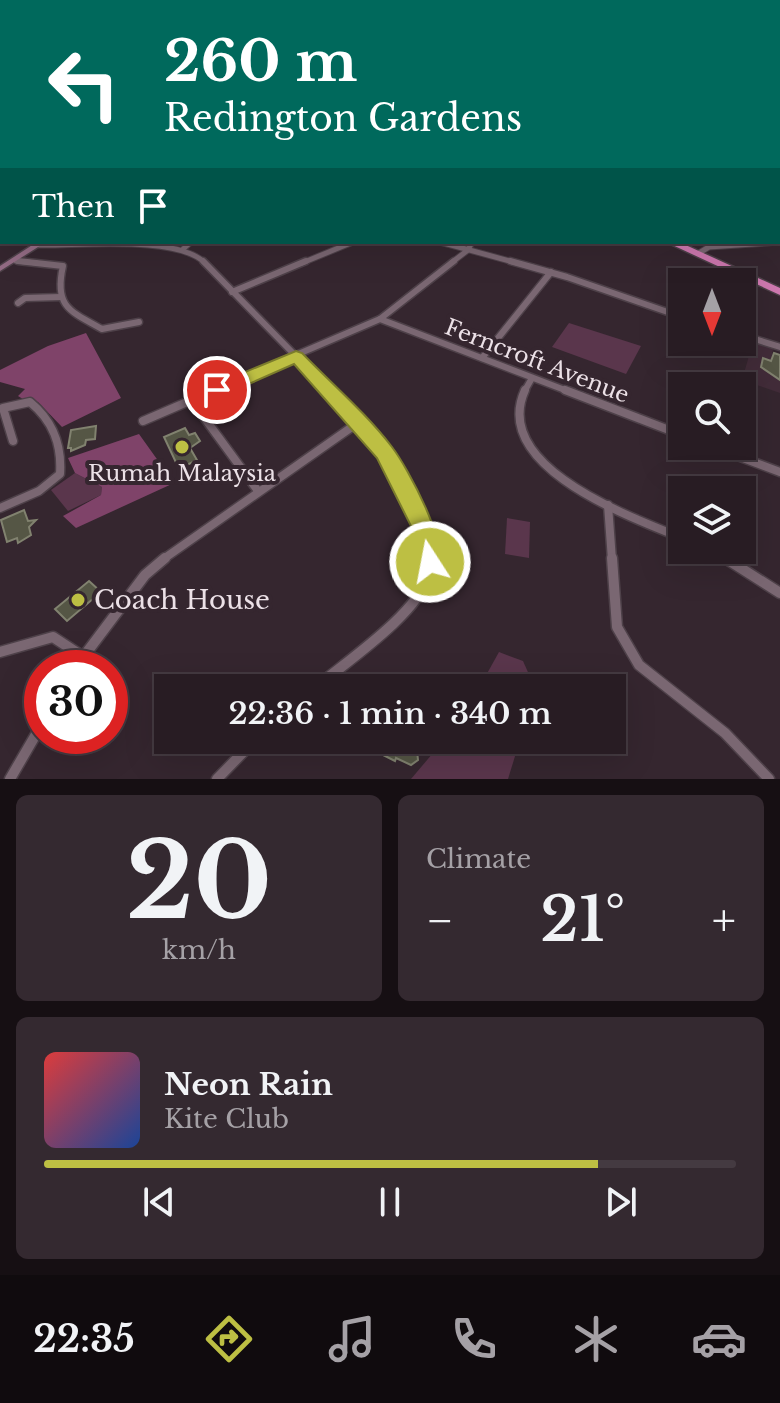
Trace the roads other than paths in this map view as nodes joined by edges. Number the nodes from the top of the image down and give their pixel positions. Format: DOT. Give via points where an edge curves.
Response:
graph roads {
  1 [pos="39,244"];
  2 [pos="152,244"];
  3 [pos="189,244"];
  4 [pos="344,244"];
  5 [pos="447,244"];
  6 [pos="471,244"];
  7 [pos="677,244"];
  8 [pos="686,244"];
  9 [pos="764,244"];
  10 [pos="182,250"];
  11 [pos="468,250"];
  12 [pos="701,252"];
  13 [pos="16,261"];
  14 [pos="0,269"];
  15 [pos="551,272"];
  16 [pos="780,289"];
  17 [pos="232,292"];
  18 [pos="61,297"];
  19 [pos="18,303"];
  20 [pos="668,312"];
  21 [pos="380,319"];
  22 [pos="139,322"];
  23 [pos="756,339"];
  24 [pos="780,347"];
  25 [pos="296,357"];
  26 [pos="482,358"];
  27 [pos="532,378"];
  28 [pos="192,401"];
  29 [pos="143,421"];
  30 [pos="359,422"];
  31 [pos="668,430"];
  32 [pos="13,441"];
  33 [pos="748,460"];
  34 [pos="780,472"];
  35 [pos="258,491"];
  36 [pos="608,505"];
  37 [pos="0,508"];
  38 [pos="668,532"];
  39 [pos="737,564"];
  40 [pos="780,593"];
  41 [pos="1,649"];
  42 [pos="73,650"];
  43 [pos="87,650"];
  44 [pos="331,674"];
  45 [pos="25,754"];
  46 [pos="241,754"];
  47 [pos="10,779"];
  48 [pos="217,779"];
  49 [pos="769,779"];
  1 -- 13 [label="street"];
  2 -- 10 [label="street"];
  3 -- 10 [label="street"];
  4 -- 17 [label="street"];
  5 -- 11 [label="street"];
  6 -- 11 [label="street"];
  7 -- 12 [label="highway"];
  8 -- 12 [label="highway"];
  9 -- 12 [label="street"];
  10 -- 17 [label="street" via="200,258"];
  11 -- 15 [label="street"];
  11 -- 21 [label="street"];
  12 -- 16 [label="highway"];
  13 -- 14 [label="street"];
  13 -- 18 [label="street" via="63,266"];
  15 -- 20 [label="street"];
  15 -- 26 [label="street"];
  17 -- 25 [label="street"];
  18 -- 19 [label="street"];
  18 -- 22 [label="street" via="102,329"];
  21 -- 25 [label="street"];
  21 -- 26 [label="street, Ferncroft Avenue"];
  23 -- 24 [label="street"];
  25 -- 28 [label="street"];
  25 -- 30 [label="street"];
  26 -- 27 [label="street, Ferncroft Avenue"];
  27 -- 31 [label="street, Ferncroft Avenue"];
  27 -- 36 [label="street" via="520,405 530,444 556,475"];
  28 -- 29 [label="street"];
  28 -- 35 [label="street"];
  30 -- 35 [label="street"];
  30 -- 44 [label="street" via="385,453 417,513 430,562 409,608"];
  32 -- 37 [label="street" via="3,408 30,402 42,411 57,438 60,474 39,491"];
  33 -- 34 [label="street"];
  35 -- 43 [label="street" via="145,575"];
  36 -- 38 [label="street"];
  36 -- 49 [label="street" via="622,640 639,665 725,733"];
  39 -- 40 [label="street"];
  41 -- 42 [label="street" via="53,637"];
  45 -- 47 [label="street"];
  46 -- 48 [label="street"];
}
